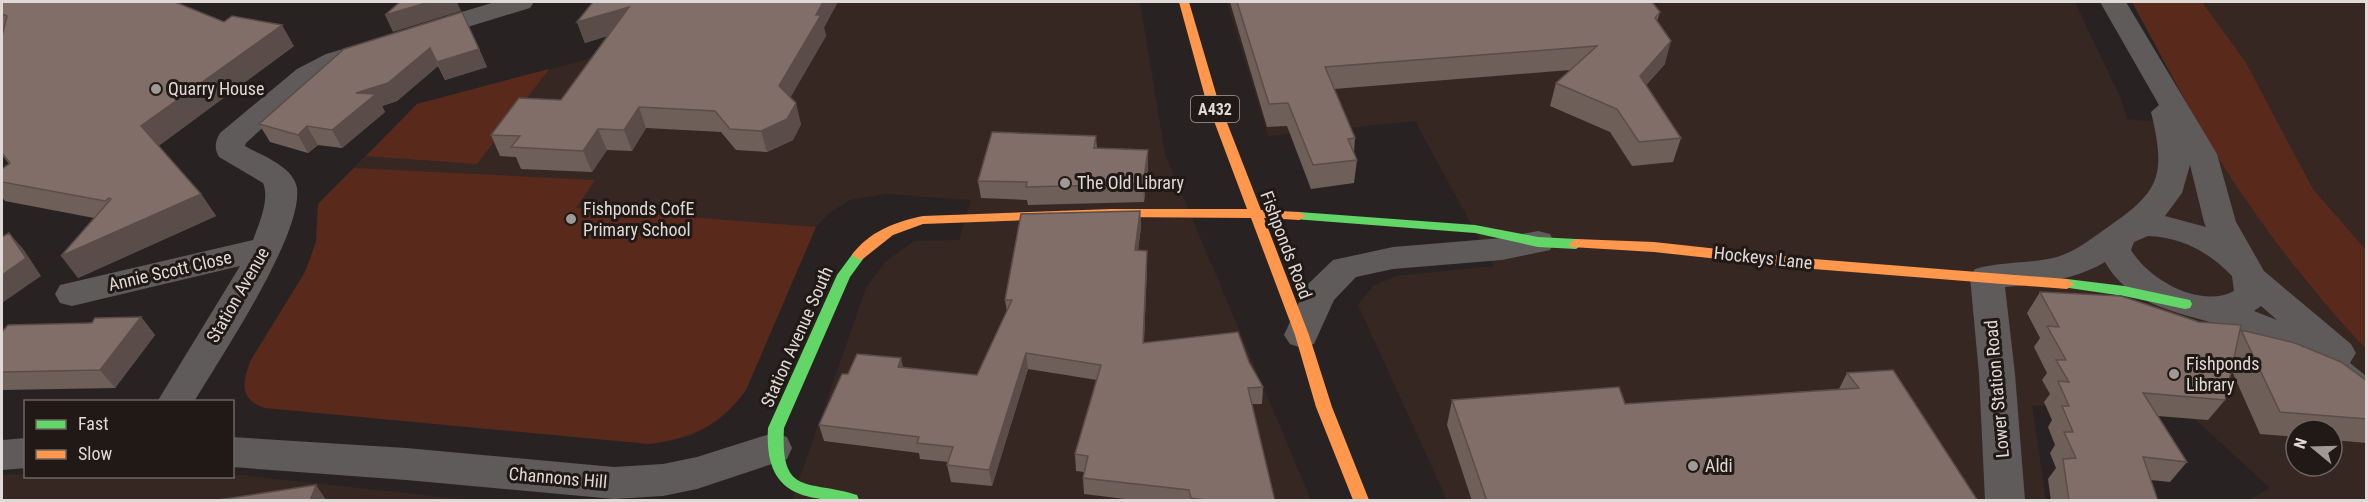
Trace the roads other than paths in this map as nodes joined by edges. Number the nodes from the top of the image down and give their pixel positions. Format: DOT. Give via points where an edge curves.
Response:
graph roads {
  1 [pos="515,2"];
  2 [pos="1184,2"];
  3 [pos="2113,2"];
  4 [pos="2158,81"];
  5 [pos="1254,213"];
  6 [pos="2122,233"];
  7 [pos="1538,242"];
  8 [pos="267,248"];
  9 [pos="2249,274"];
  10 [pos="1987,277"];
  11 [pos="72,294"];
  12 [pos="2196,306"];
  13 [pos="1302,335"];
  14 [pos="2367,387"];
  15 [pos="2367,396"];
  16 [pos="176,400"];
  17 [pos="773,448"];
  18 [pos="234,452"];
  19 [pos="24,453"];
  20 [pos="2,455"];
  21 [pos="851,501"];
  22 [pos="1361,501"];
  23 [pos="2005,501"];
  1 -- 8 [label="street, Station Avenue" via="321,66 231,140 230,150 276,177 281,188 278,215"];
  2 -- 5 [label="street, Fishponds Road / A432" via="1211,97"];
  3 -- 4 [label="street, Hockeys Lane"];
  4 -- 6 [label="street, Hockeys Lane" via="2176,162 2158,207"];
  4 -- 9 [label="street, Hockeys Lane" via="2202,154 2220,222"];
  5 -- 7 [label="street, Hockeys Lane" via="1475,229"];
  5 -- 13 [label="street, Fishponds Road / A432"];
  5 -- 17 [label="street, Station Avenue South" via="936,219 889,229 863,249 844,275 776,428"];
  6 -- 9 [label="street, Hockeys Lane" via="2154,225 2190,232 2224,249"];
  6 -- 10 [label="street, Hockeys Lane" via="2094,255 2066,266 2033,274"];
  6 -- 12 [label="street, Hockeys Lane" via="2114,249 2132,277 2161,295"];
  7 -- 10 [label="street, Hockeys Lane" via="1654,247"];
  7 -- 13 [label="street, Hockeys Lane" via="1502,249 1393,258 1345,268 1319,294"];
  8 -- 11 [label="street, Annie Scott Close"];
  8 -- 16 [label="street, Station Avenue"];
  9 -- 12 [label="street, Hockeys Lane" via="2252,292 2245,302 2230,308"];
  9 -- 14 [label="street" via="2333,348"];
  10 -- 12 [label="street, Hockeys Lane" via="2102,288"];
  10 -- 23 [label="street, Lower Station Road"];
  12 -- 15 [label="street, Hockeys Lane" via="2248,321 2284,338"];
  13 -- 22 [label="street, Fishponds Road / A432" via="1324,407"];
  17 -- 18 [label="street, Channons Hill" via="697,473 614,483"];
  17 -- 21 [label="street" via="778,470 794,487 805,494"];
  19 -- 20 [label="street"];
}
